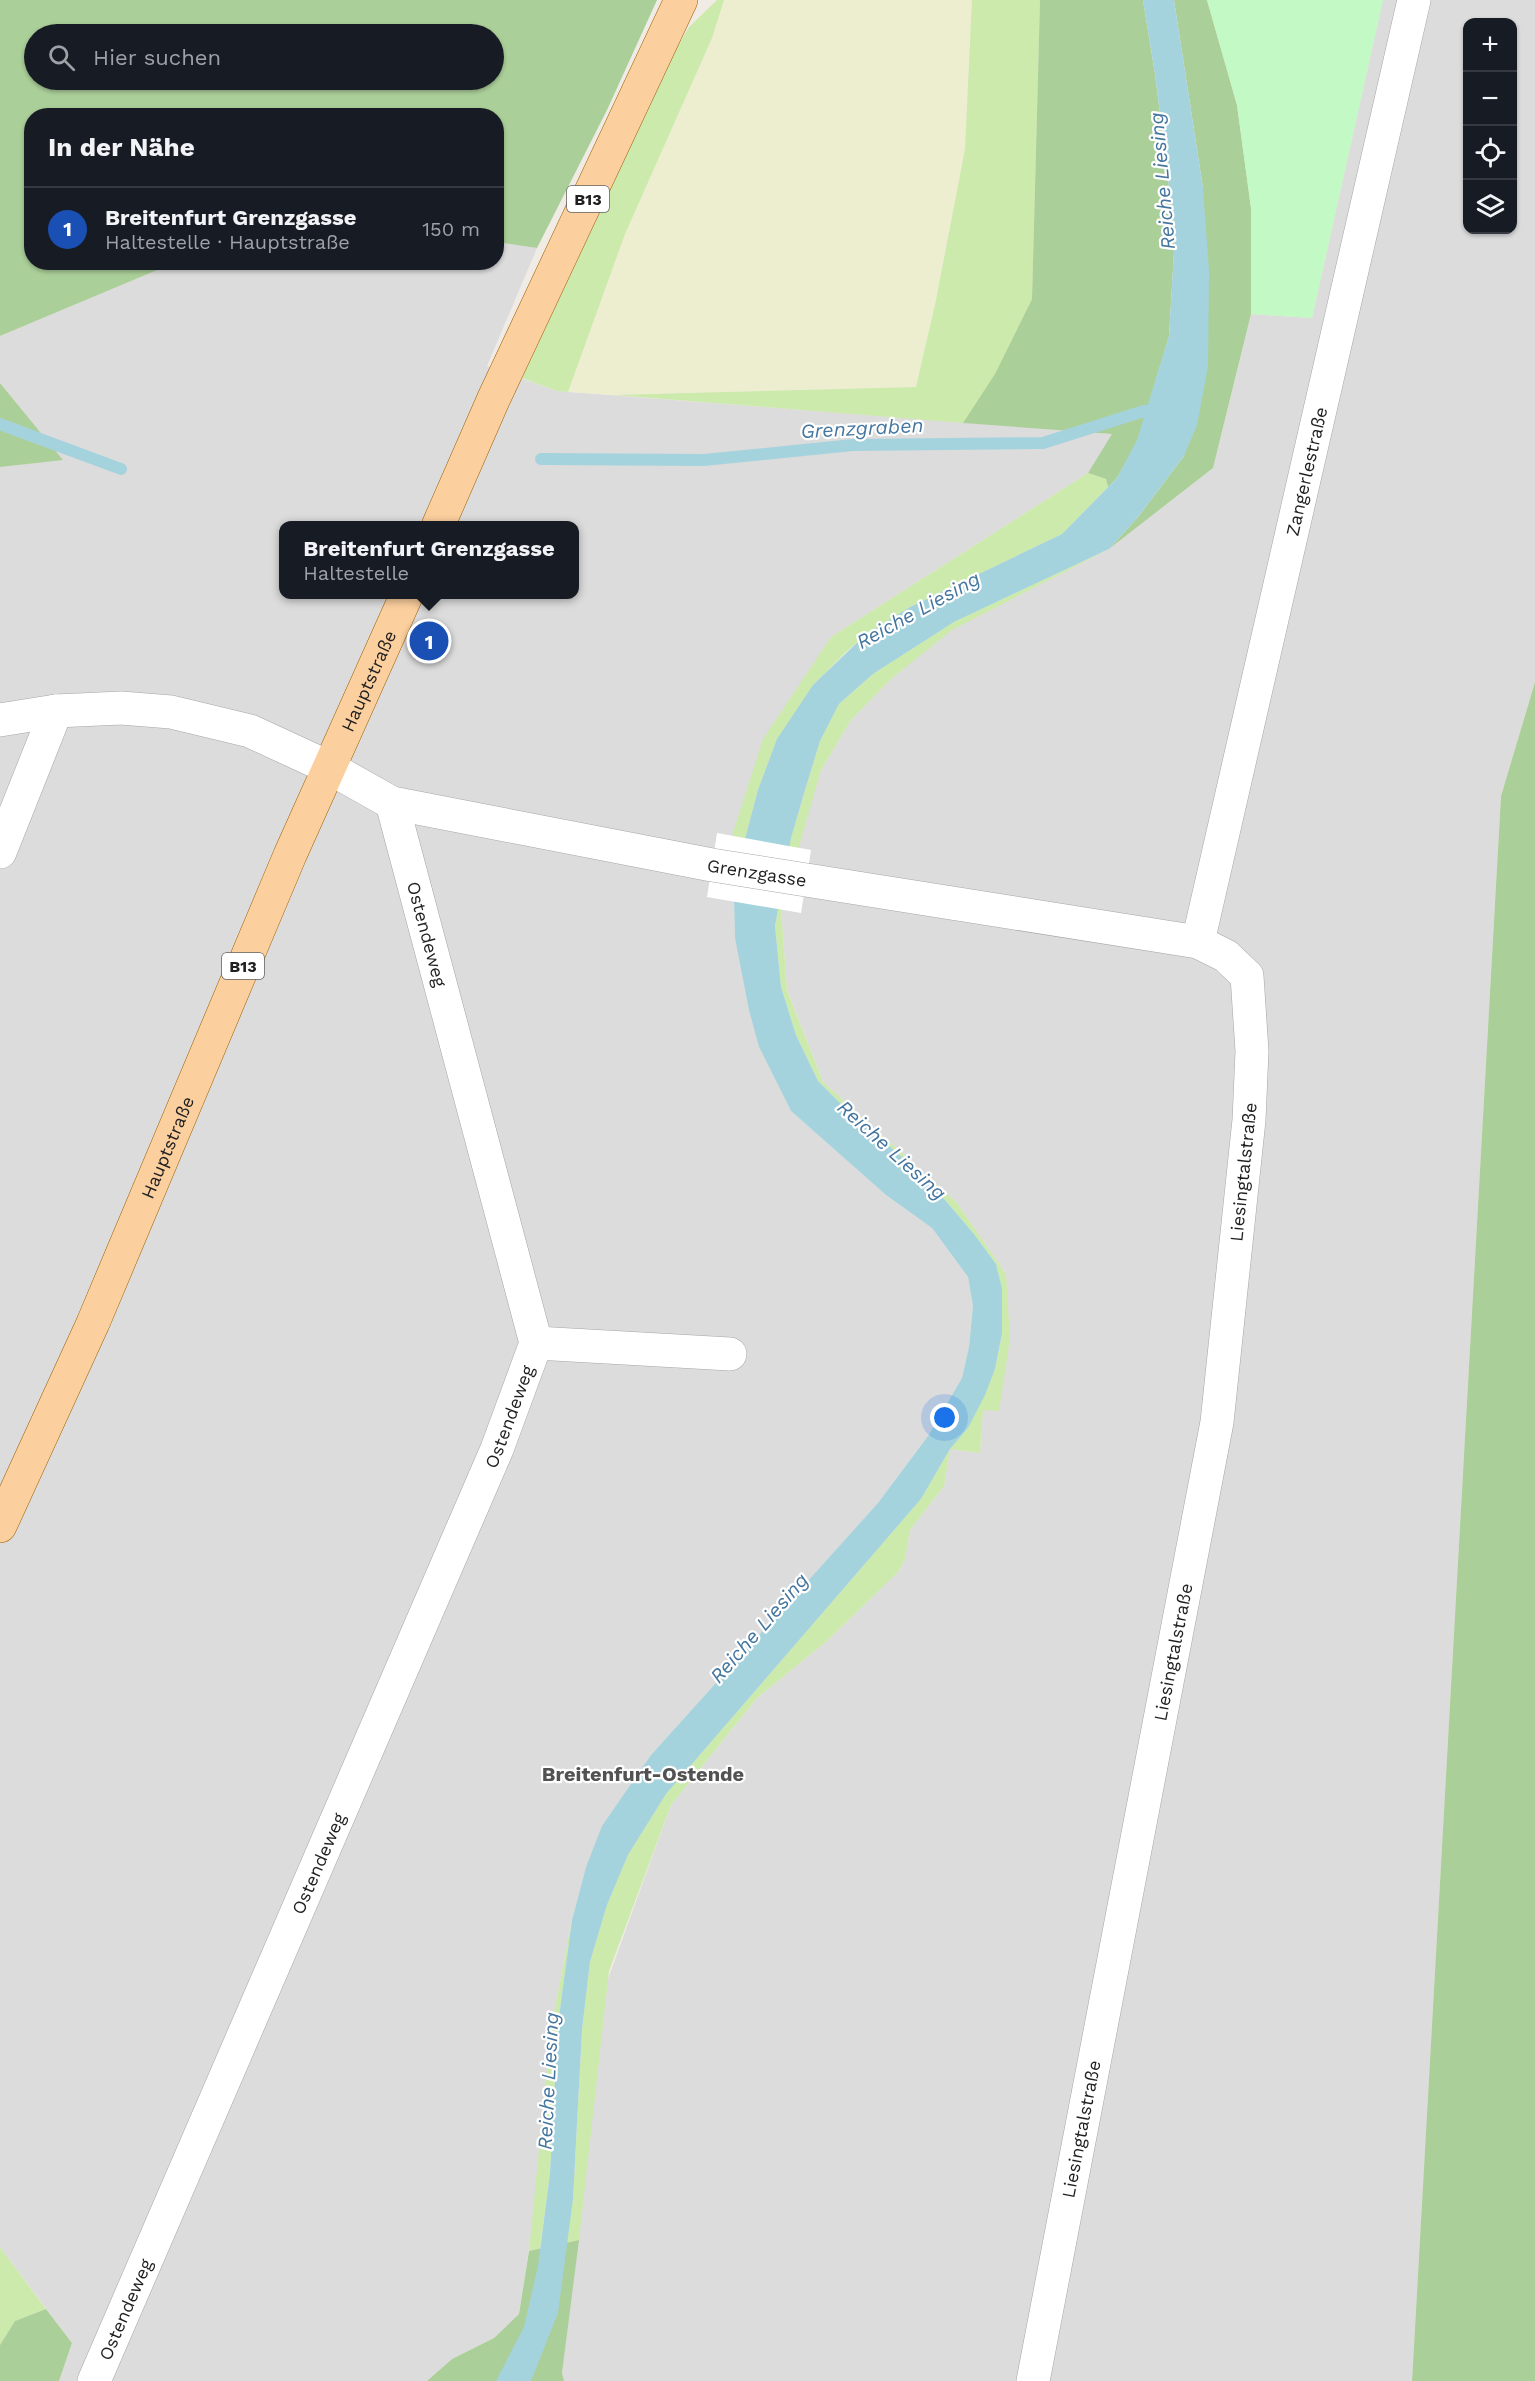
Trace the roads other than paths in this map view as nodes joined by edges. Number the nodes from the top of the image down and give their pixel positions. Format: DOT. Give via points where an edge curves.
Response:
graph roads {
  1 [pos="681,0"];
  2 [pos="1414,0"];
  3 [pos="440,521"];
  4 [pos="405,599"];
  5 [pos="56,711"];
  6 [pos="0,720"];
  7 [pos="328,767"];
  8 [pos="392,803"];
  9 [pos="0,852"];
  10 [pos="1198,942"];
  11 [pos="536,1343"];
  12 [pos="730,1354"];
  13 [pos="0,1526"];
  14 [pos="94,2381"];
  15 [pos="1033,2381"];
  1 -- 3 [label="main road, B13"];
  2 -- 10 [label="street, Zangerlestraße"];
  4 -- 7 [label="main road, Hauptstraße / B13"];
  5 -- 6 [label="street"];
  5 -- 7 [label="street" via="121,708 171,712 250,731"];
  5 -- 9 [label="street"];
  7 -- 8 [label="street, Grenzgasse"];
  7 -- 13 [label="main road, Hauptstraße / B13" via="93,1323"];
  8 -- 10 [label="street, Grenzgasse" via="711,865"];
  8 -- 11 [label="street, Ostendeweg"];
  10 -- 15 [label="street, Liesingtalstraße" via="1226,956 1247,976 1252,1051 1249,1120 1218,1410"];
  11 -- 12 [label="street, Ostendeweg"];
  11 -- 14 [label="street, Ostendeweg" via="497,1449"];
}
